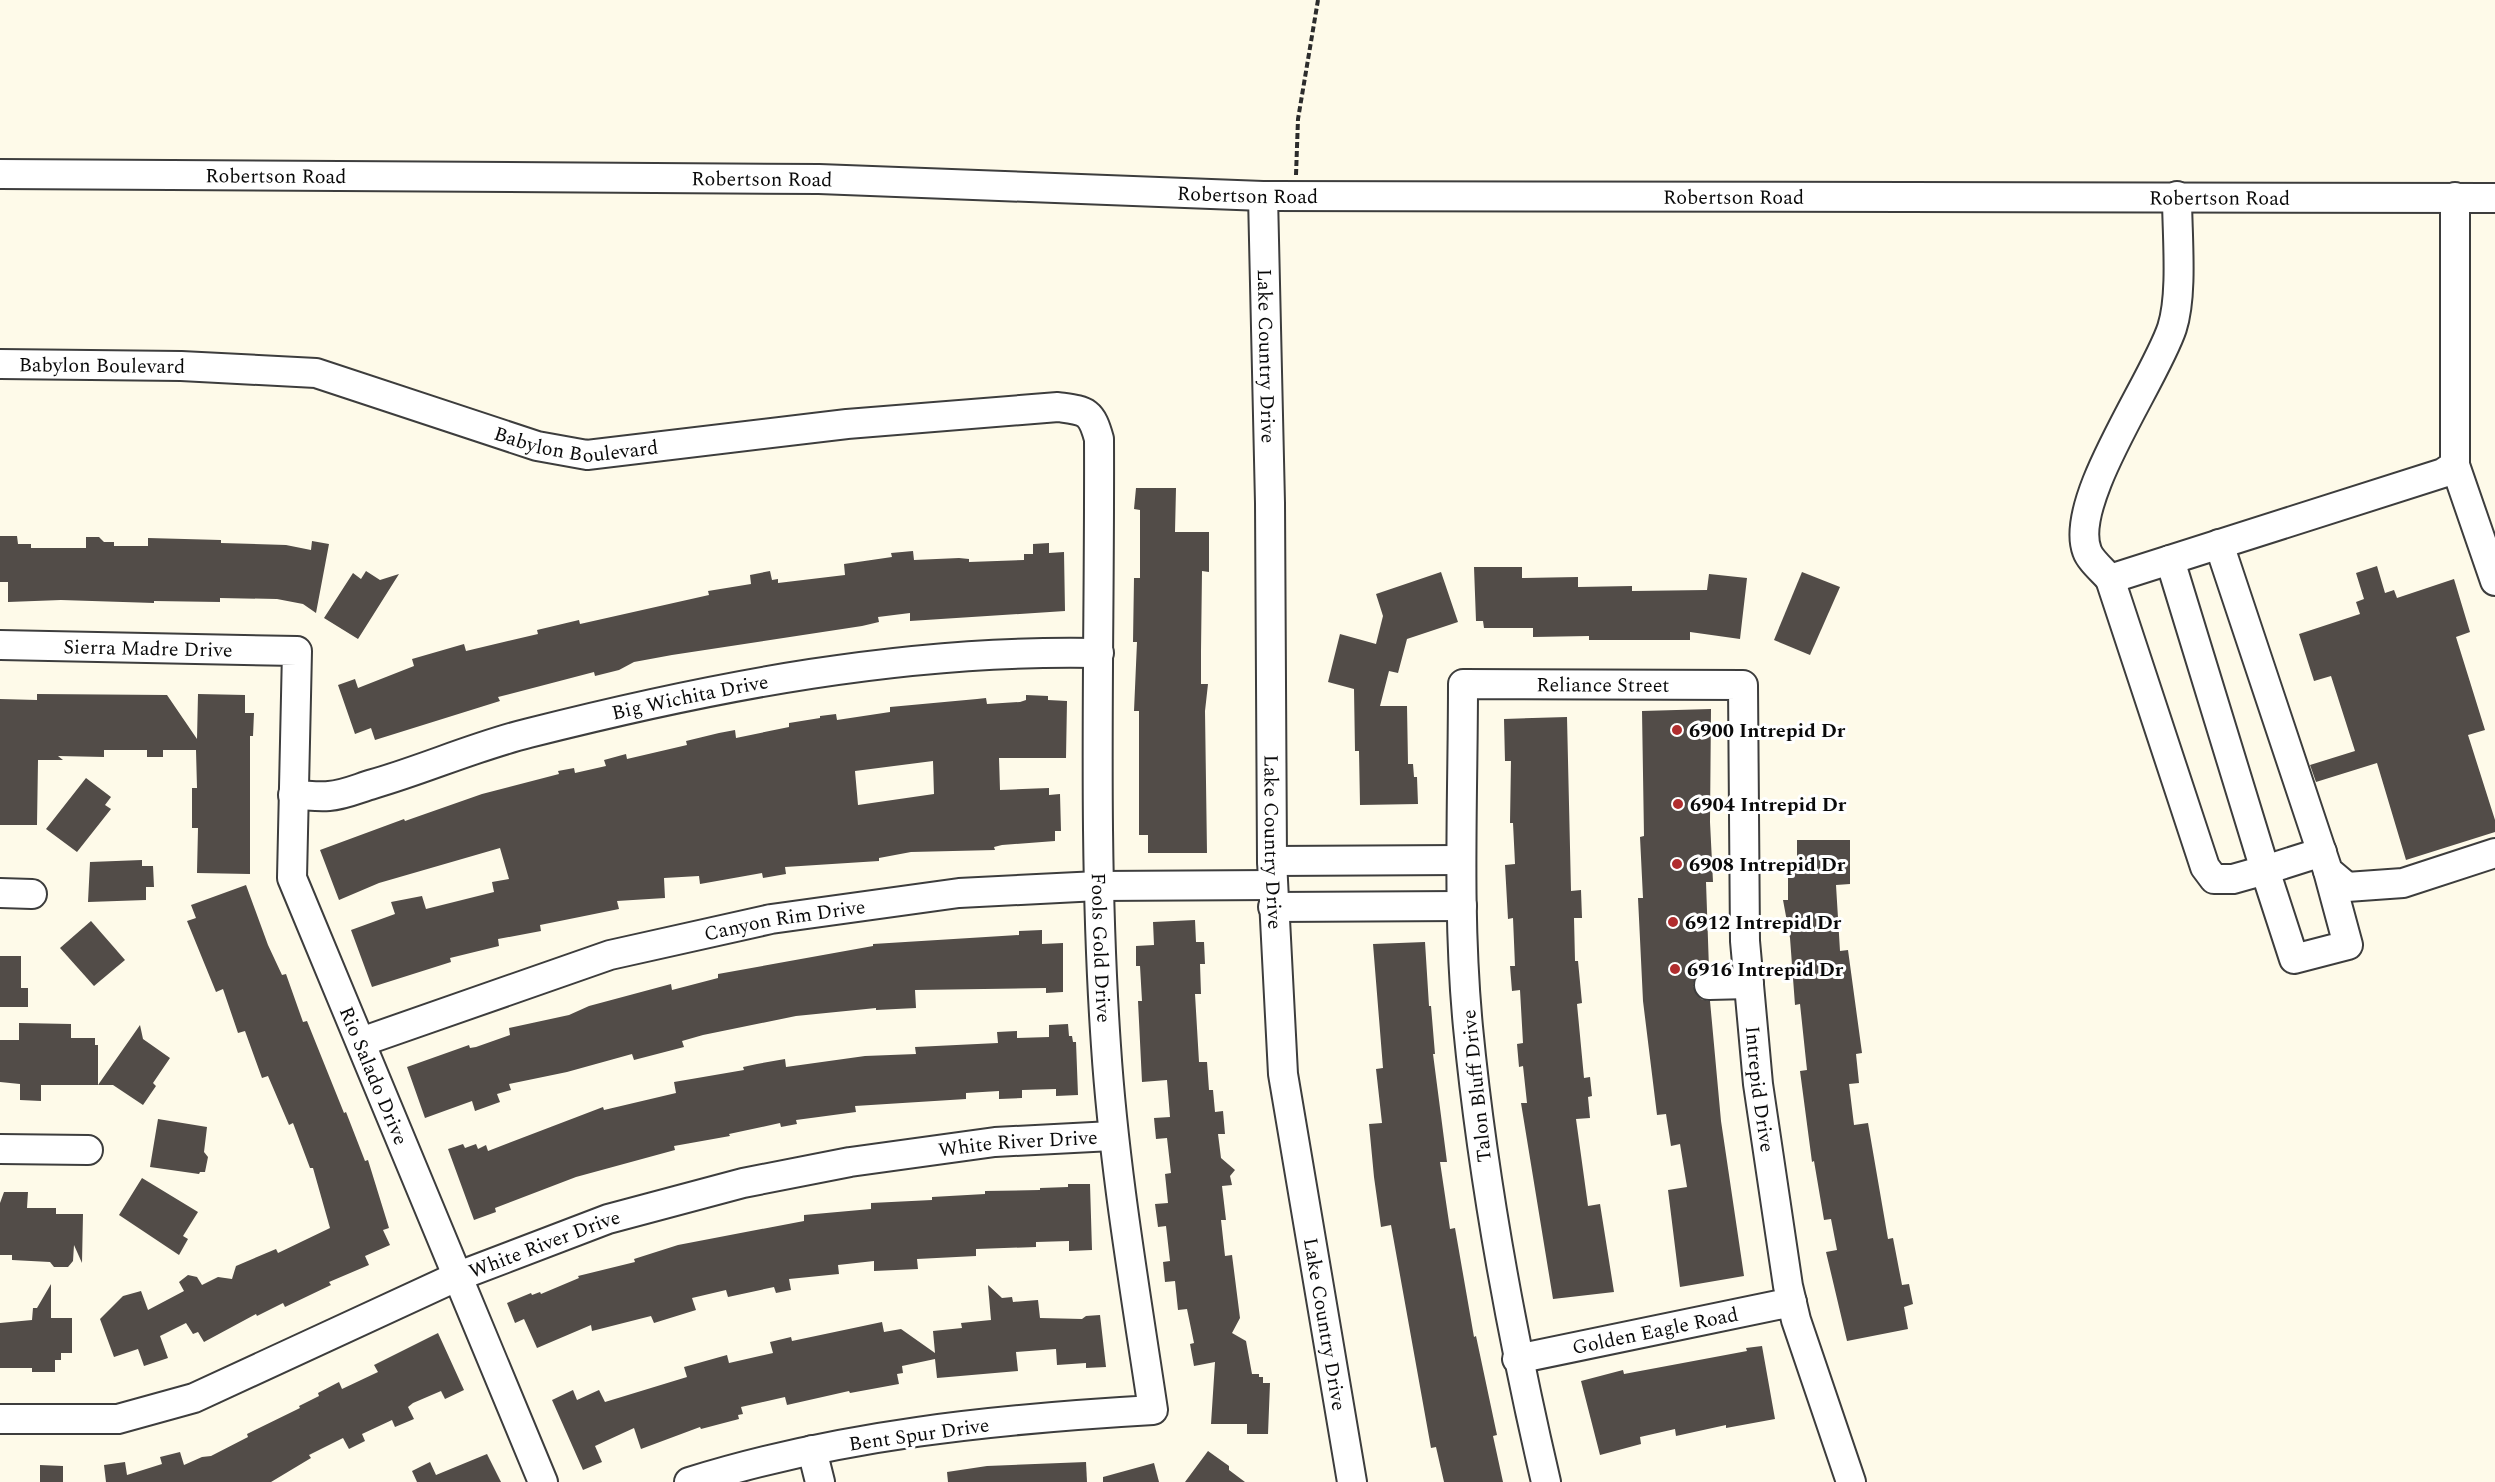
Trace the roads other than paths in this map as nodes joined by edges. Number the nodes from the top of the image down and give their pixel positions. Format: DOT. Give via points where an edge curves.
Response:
graph roads {
  1 [pos="0,174"];
  2 [pos="1263,196"];
  3 [pos="2177,196"];
  4 [pos="2455,197"];
  5 [pos="2495,198"];
  6 [pos="0,364"];
  7 [pos="2455,465"];
  8 [pos="1099,483"];
  9 [pos="2219,544"];
  10 [pos="2170,560"];
  11 [pos="2110,579"];
  12 [pos="2495,580"];
  13 [pos="0,645"];
  14 [pos="297,651"];
  15 [pos="1099,653"];
  16 [pos="1463,684"];
  17 [pos="1743,685"];
  18 [pos="293,795"];
  19 [pos="2495,853"];
  20 [pos="1460,860"];
  21 [pos="2325,861"];
  22 [pos="2265,870"];
  23 [pos="1272,884"];
  24 [pos="1098,886"];
  25 [pos="0,893"];
  26 [pos="32,894"];
  27 [pos="1462,906"];
  28 [pos="1749,984"];
  29 [pos="1709,985"];
  30 [pos="361,1042"];
  31 [pos="1112,1136"];
  32 [pos="0,1149"];
  33 [pos="88,1150"];
  34 [pos="456,1276"];
  35 [pos="1792,1302"];
  36 [pos="1517,1359"];
  37 [pos="1153,1410"];
  38 [pos="0,1419"];
  39 [pos="812,1450"];
  40 [pos="543,1482"];
  41 [pos="689,1482"];
  42 [pos="820,1482"];
  43 [pos="1352,1482"];
  44 [pos="1546,1482"];
  45 [pos="1851,1482"];
  1 -- 2 [label="street, Robertson Road" via="819,179"];
  2 -- 3 [label="street, Robertson Road"];
  2 -- 23 [label="street, Lake Country Drive"];
  3 -- 4 [label="street, Robertson Road"];
  3 -- 11 [label="street" via="2173,326 2159,361 2105,460 2090,500 2087,551"];
  4 -- 5 [label="street, Robertson Road"];
  4 -- 7 [label="street"];
  6 -- 8 [label="street, Babylon Boulevard" via="181,366 316,373 537,446 587,455 847,424 1058,407 1083,410 1094,418 1099,439"];
  7 -- 9 [label="street" via="2443,473"];
  7 -- 12 [label="street"];
  8 -- 15 [label="street, Fools Gold Drive"];
  9 -- 10 [label="street"];
  9 -- 21 [label="street"];
  10 -- 11 [label="street"];
  10 -- 22 [label="street"];
  11 -- 22 [label="street" via="2205,867 2214,879 2233,879"];
  13 -- 14 [label="street, Sierra Madre Drive"];
  14 -- 18 [label="street, Rio Salado Drive"];
  15 -- 18 [label="street, Big Wichita Drive" via="1041,652 928,659 776,678 676,696 525,734 331,796"];
  15 -- 24 [label="street, Fools Gold Drive"];
  16 -- 17 [label="street, Reliance Street"];
  16 -- 20 [label="street, Talon Bluff Drive"];
  17 -- 28 [label="street, Intrepid Drive" via="1745,941"];
  18 -- 30 [label="street, Rio Salado Drive" via="292,878"];
  19 -- 21 [label="street" via="2403,883 2347,887"];
  20 -- 23 [label="street"];
  20 -- 27 [label="street, Talon Bluff Drive"];
  21 -- 22 [label="street"];
  21 -- 22 [label="street" via="2348,945 2294,959"];
  23 -- 24 [label="street, Canyon Rim Drive"];
  23 -- 27 [label="street"];
  23 -- 43 [label="street, Lake Country Drive" via="1283,1074"];
  24 -- 30 [label="street, Canyon Rim Drive" via="959,892 771,919 610,954"];
  24 -- 31 [label="street, Fools Gold Drive"];
  25 -- 26 [label="street"];
  27 -- 36 [label="street, Talon Bluff Drive" via="1468,1026 1488,1196"];
  28 -- 29 [label="street"];
  28 -- 35 [label="street, Intrepid Drive" via="1758,1084"];
  30 -- 34 [label="street, Rio Salado Drive"];
  31 -- 34 [label="street, White River Drive" via="995,1142 850,1162 743,1183 608,1219"];
  31 -- 37 [label="street, Fools Gold Drive"];
  32 -- 33 [label="street"];
  34 -- 38 [label="street, White River Drive" via="194,1398 118,1419"];
  34 -- 40 [label="street, Rio Salado Drive"];
  35 -- 36 [label="street, Golden Eagle Road"];
  35 -- 45 [label="street, Intrepid Drive"];
  36 -- 44 [label="street, Talon Bluff Drive"];
  37 -- 39 [label="street, Bent Spur Drive" via="908,1432"];
  39 -- 41 [label="street, Bent Spur Drive"];
  39 -- 42 [label="street"];
}
